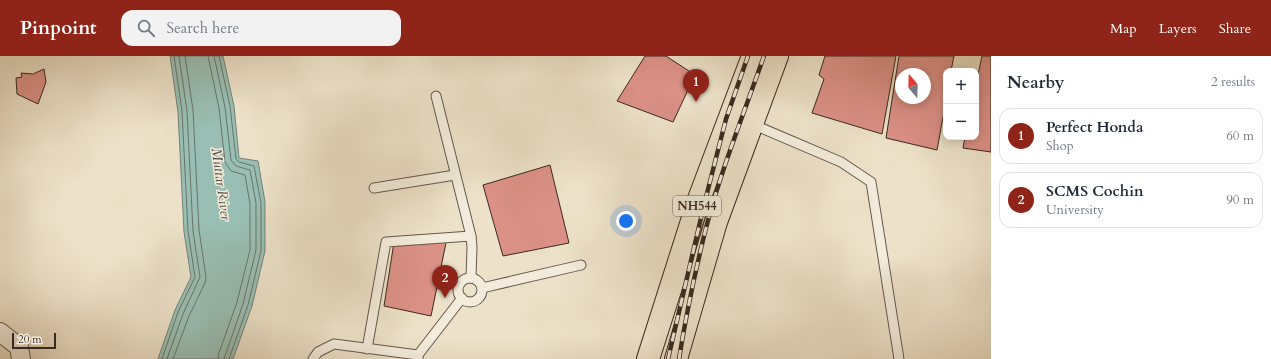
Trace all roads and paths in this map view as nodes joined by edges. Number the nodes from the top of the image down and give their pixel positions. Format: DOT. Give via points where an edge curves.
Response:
graph roads {
  1 [pos="753,56"];
  2 [pos="777,56"];
  3 [pos="436,96"];
  4 [pos="752,124"];
  5 [pos="455,174"];
  6 [pos="374,188"];
  7 [pos="471,236"];
  8 [pos="581,265"];
  9 [pos="471,278"];
  10 [pos="482,288"];
  11 [pos="462,298"];
  12 [pos="0,332"];
  13 [pos="367,349"];
  14 [pos="418,357"];
  15 [pos="21,359"];
  16 [pos="313,359"];
  17 [pos="648,359"];
  18 [pos="676,359"];
  19 [pos="899,359"];
  1 -- 17 [label="highway, NH544" via="699,199"];
  2 -- 4 [label="highway, NH544"];
  3 -- 5 [label="lane"];
  4 -- 18 [label="highway, NH544" via="716,222"];
  4 -- 19 [label="lane" via="841,162 871,182"];
  5 -- 6 [label="lane"];
  5 -- 7 [label="lane"];
  7 -- 9 [label="lane"];
  7 -- 13 [label="lane" via="386,242"];
  8 -- 10 [label="lane"];
  9 -- 10 [label="lane" via="478,281"];
  9 -- 11 [label="lane" via="463,280 459,287"];
  10 -- 11 [label="lane" via="481,295 476,300"];
  11 -- 14 [label="lane"];
  12 -- 15 [label="street" via="18,347"];
  13 -- 14 [label="lane"];
  13 -- 16 [label="lane" via="334,344 318,352"];
}
